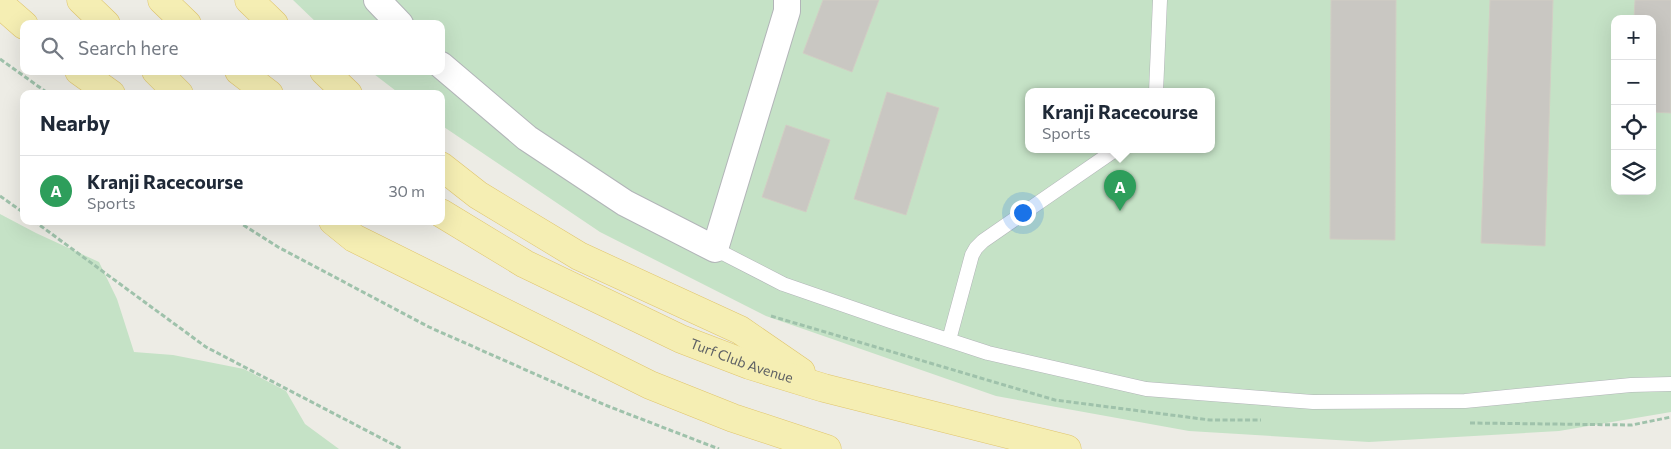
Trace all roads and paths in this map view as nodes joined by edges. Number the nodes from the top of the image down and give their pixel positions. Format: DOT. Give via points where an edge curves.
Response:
graph roads {
  1 [pos="81,0"];
  2 [pos="162,0"];
  3 [pos="249,0"];
  4 [pos="377,0"];
  5 [pos="787,0"];
  6 [pos="1160,0"];
  7 [pos="0,4"];
  8 [pos="102,20"];
  9 [pos="183,20"];
  10 [pos="270,20"];
  11 [pos="396,20"];
  12 [pos="20,22"];
  13 [pos="0,59"];
  14 [pos="445,68"];
  15 [pos="20,73"];
  16 [pos="22,75"];
  17 [pos="85,75"];
  18 [pos="160,75"];
  19 [pos="244,75"];
  20 [pos="328,75"];
  21 [pos="1156,88"];
  22 [pos="43,90"];
  23 [pos="105,90"];
  24 [pos="175,90"];
  25 [pos="264,90"];
  26 [pos="344,90"];
  27 [pos="1111,153"];
  28 [pos="445,169"];
  29 [pos="0,196"];
  30 [pos="20,210"];
  31 [pos="445,215"];
  32 [pos="39,225"];
  33 [pos="244,225"];
  34 [pos="326,225"];
  35 [pos="338,225"];
  36 [pos="354,238"];
  37 [pos="715,249"];
  38 [pos="949,340"];
  39 [pos="1671,384"];
  40 [pos="824,388"];
  41 [pos="402,449"];
  42 [pos="719,449"];
  43 [pos="827,449"];
  44 [pos="1067,449"];
  1 -- 8 [label="main road"];
  2 -- 9 [label="main road"];
  3 -- 10 [label="main road"];
  4 -- 11 [label="street"];
  5 -- 37 [label="street" via="787,11"];
  6 -- 21 [label="lane"];
  7 -- 12 [label="main road"];
  13 -- 15 [label="path"];
  14 -- 37 [label="street" via="528,138 626,203"];
  16 -- 22 [label="path"];
  17 -- 23 [label="main road"];
  18 -- 24 [label="main road"];
  19 -- 25 [label="main road"];
  20 -- 26 [label="main road"];
  27 -- 38 [label="lane" via="976,248"];
  28 -- 40 [label="main road" via="478,195 579,256 740,330"];
  29 -- 30 [label="path"];
  31 -- 40 [label="main road, Turf Club Avenue" via="525,264 681,339 749,365"];
  32 -- 41 [label="path" via="206,347"];
  33 -- 42 [label="path" via="278,247 429,327 605,405"];
  34 -- 36 [label="main road"];
  35 -- 36 [label="main road"];
  36 -- 43 [label="main road" via="650,385 733,418"];
  37 -- 38 [label="lane" via="783,284"];
  38 -- 39 [label="lane" via="988,353 1146,389 1313,402 1466,401"];
  40 -- 44 [label="main road, Turf Club Avenue"];
}
